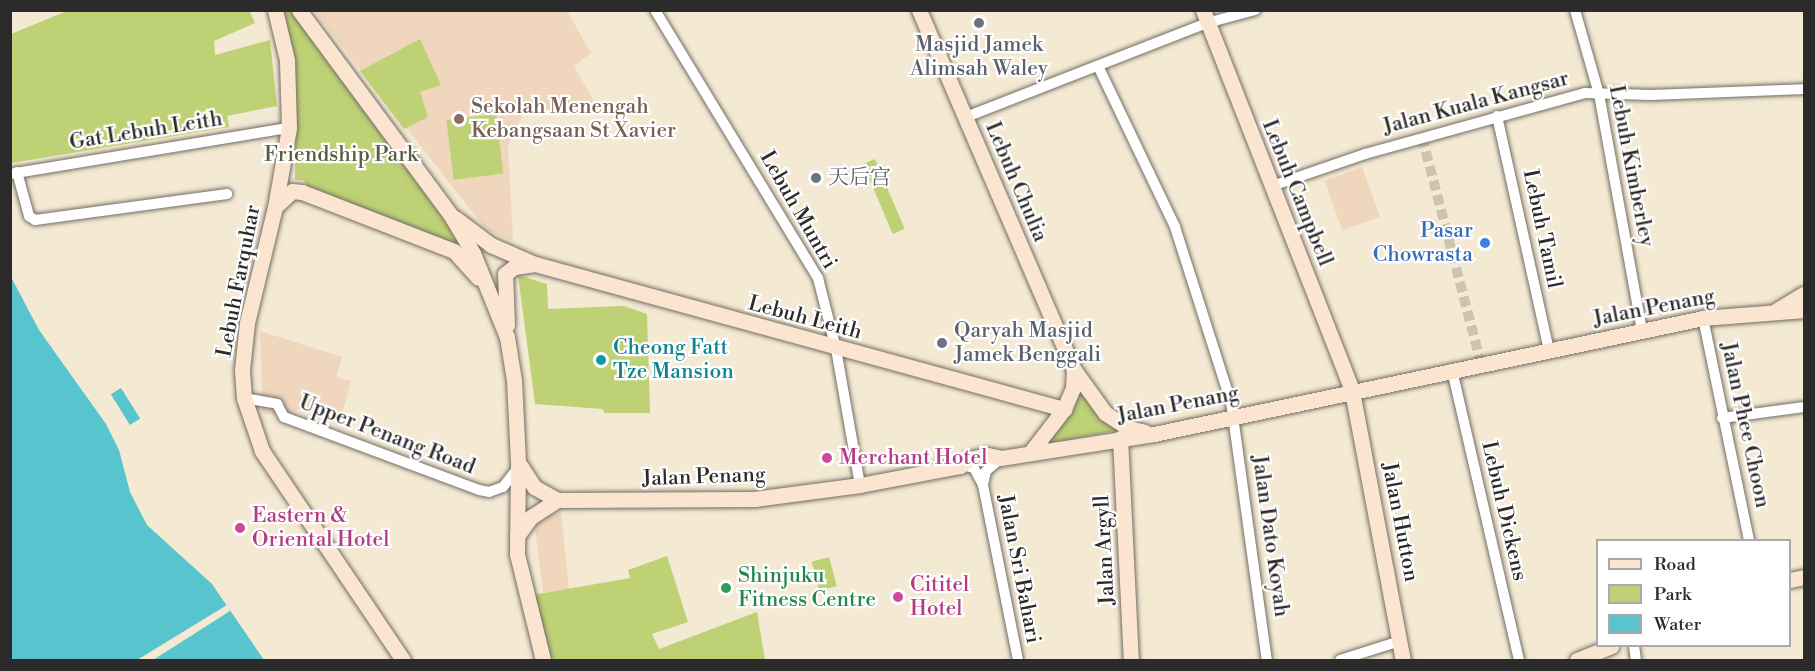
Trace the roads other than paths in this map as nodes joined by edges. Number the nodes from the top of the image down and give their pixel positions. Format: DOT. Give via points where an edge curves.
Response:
graph roads {
  1 [pos="275,10"];
  2 [pos="299,10"];
  3 [pos="656,10"];
  4 [pos="919,10"];
  5 [pos="1255,10"];
  6 [pos="1575,10"];
  7 [pos="1205,17"];
  8 [pos="1098,66"];
  9 [pos="1804,89"];
  10 [pos="1599,94"];
  11 [pos="1497,116"];
  12 [pos="966,117"];
  13 [pos="288,128"];
  14 [pos="14,173"];
  15 [pos="1272,186"];
  16 [pos="227,194"];
  17 [pos="275,207"];
  18 [pos="450,214"];
  19 [pos="535,264"];
  20 [pos="1804,294"];
  21 [pos="490,295"];
  22 [pos="1804,309"];
  23 [pos="1777,310"];
  24 [pos="1703,318"];
  25 [pos="1642,331"];
  26 [pos="507,337"];
  27 [pos="836,349"];
  28 [pos="1549,350"];
  29 [pos="1074,370"];
  30 [pos="1452,370"];
  31 [pos="1352,391"];
  32 [pos="244,398"];
  33 [pos="1804,408"];
  34 [pos="1064,410"];
  35 [pos="1235,416"];
  36 [pos="1722,418"];
  37 [pos="1154,434"];
  38 [pos="1120,438"];
  39 [pos="1030,453"];
  40 [pos="1001,458"];
  41 [pos="517,465"];
  42 [pos="962,465"];
  43 [pos="860,485"];
  44 [pos="983,485"];
  45 [pos="557,500"];
  46 [pos="517,536"];
  47 [pos="1749,539"];
  48 [pos="1401,641"];
  49 [pos="1606,647"];
  50 [pos="403,660"];
  51 [pos="543,660"];
  52 [pos="1018,660"];
  53 [pos="1131,660"];
  54 [pos="1267,660"];
  55 [pos="1340,660"];
  56 [pos="1404,660"];
  57 [pos="1520,660"];
  58 [pos="1577,660"];
  1 -- 13 [label="main road, Lebuh Farquhar" via="287,60"];
  2 -- 18 [label="main road"];
  3 -- 27 [label="street, Lebuh Muntri" via="818,278"];
  4 -- 12 [label="main road, Lebuh Chulia"];
  5 -- 7 [label="street"];
  6 -- 10 [label="street, Lebuh Kimberley"];
  7 -- 8 [label="street"];
  7 -- 15 [label="main road, Lebuh Campbell"];
  8 -- 12 [label="street"];
  8 -- 35 [label="street, Jalan Dato Koyah" via="1175,227"];
  9 -- 10 [label="street, Jalan Kuala Kangsar"];
  10 -- 11 [label="street, Jalan Kuala Kangsar" via="1550,100"];
  10 -- 25 [label="street, Lebuh Kimberley"];
  11 -- 15 [label="street, Jalan Kuala Kangsar"];
  11 -- 28 [label="street, Lebuh Tamil"];
  12 -- 29 [label="main road, Lebuh Chulia"];
  13 -- 14 [label="street, Gat Lebuh Leith"];
  13 -- 17 [label="main road, Lebuh Farquhar"];
  14 -- 16 [label="street" via="29,216 35,220"];
  15 -- 31 [label="main road, Lebuh Campbell"];
  17 -- 21 [label="main road" via="297,190 381,220 454,250"];
  17 -- 32 [label="main road, Lebuh Farquhar" via="248,323 242,370"];
  18 -- 19 [label="main road, Lebuh Leith" via="491,245"];
  18 -- 21 [label="main road" via="473,253"];
  19 -- 26 [label="main road" via="514,267 506,274"];
  19 -- 27 [label="main road, Lebuh Leith"];
  20 -- 23 [label="main road"];
  21 -- 26 [label="main road"];
  22 -- 23 [label="main road, Jalan Penang"];
  23 -- 24 [label="main road, Jalan Penang"];
  24 -- 25 [label="main road, Jalan Penang"];
  24 -- 36 [label="street, Jalan Phee Choon"];
  25 -- 28 [label="main road, Jalan Penang"];
  26 -- 41 [label="main road" via="514,380"];
  27 -- 34 [label="main road, Lebuh Leith"];
  27 -- 43 [label="street, Lebuh Muntri"];
  28 -- 30 [label="main road, Jalan Penang"];
  29 -- 34 [label="main road" via="1073,388"];
  29 -- 37 [label="main road, Lebuh Chulia" via="1105,412 1128,428"];
  30 -- 31 [label="main road, Jalan Penang"];
  30 -- 57 [label="street, Lebuh Dickens"];
  31 -- 35 [label="main road, Jalan Penang"];
  31 -- 48 [label="main road, Jalan Hutton"];
  32 -- 41 [label="street, Upper Penang Road" via="277,404 284,417 479,490 489,492 503,487"];
  32 -- 50 [label="main road, Lebuh Farquhar" via="262,451"];
  33 -- 36 [label="street"];
  34 -- 39 [label="main road"];
  35 -- 37 [label="main road, Jalan Penang"];
  35 -- 54 [label="street, Jalan Dato Koyah"];
  36 -- 47 [label="street, Jalan Phee Choon"];
  37 -- 38 [label="main road, Jalan Penang"];
  38 -- 39 [label="main road, Jalan Penang"];
  38 -- 53 [label="main road, Jalan Argyll"];
  39 -- 40 [label="main road, Jalan Penang"];
  40 -- 42 [label="main road, Jalan Penang" via="988,455 969,459"];
  40 -- 44 [label="street, Jalan Sri Bahari" via="987,471"];
  41 -- 45 [label="main road" via="534,487"];
  41 -- 46 [label="main road"];
  42 -- 43 [label="main road, Jalan Penang"];
  42 -- 44 [label="street, Jalan Sri Bahari" via="974,468"];
  43 -- 45 [label="main road, Jalan Penang" via="740,500"];
  44 -- 52 [label="street, Jalan Sri Bahari"];
  45 -- 46 [label="main road" via="531,517"];
  46 -- 51 [label="main road" via="522,579"];
  48 -- 55 [label="street"];
  48 -- 56 [label="main road, Jalan Hutton"];
  49 -- 58 [label="main road"];
}
